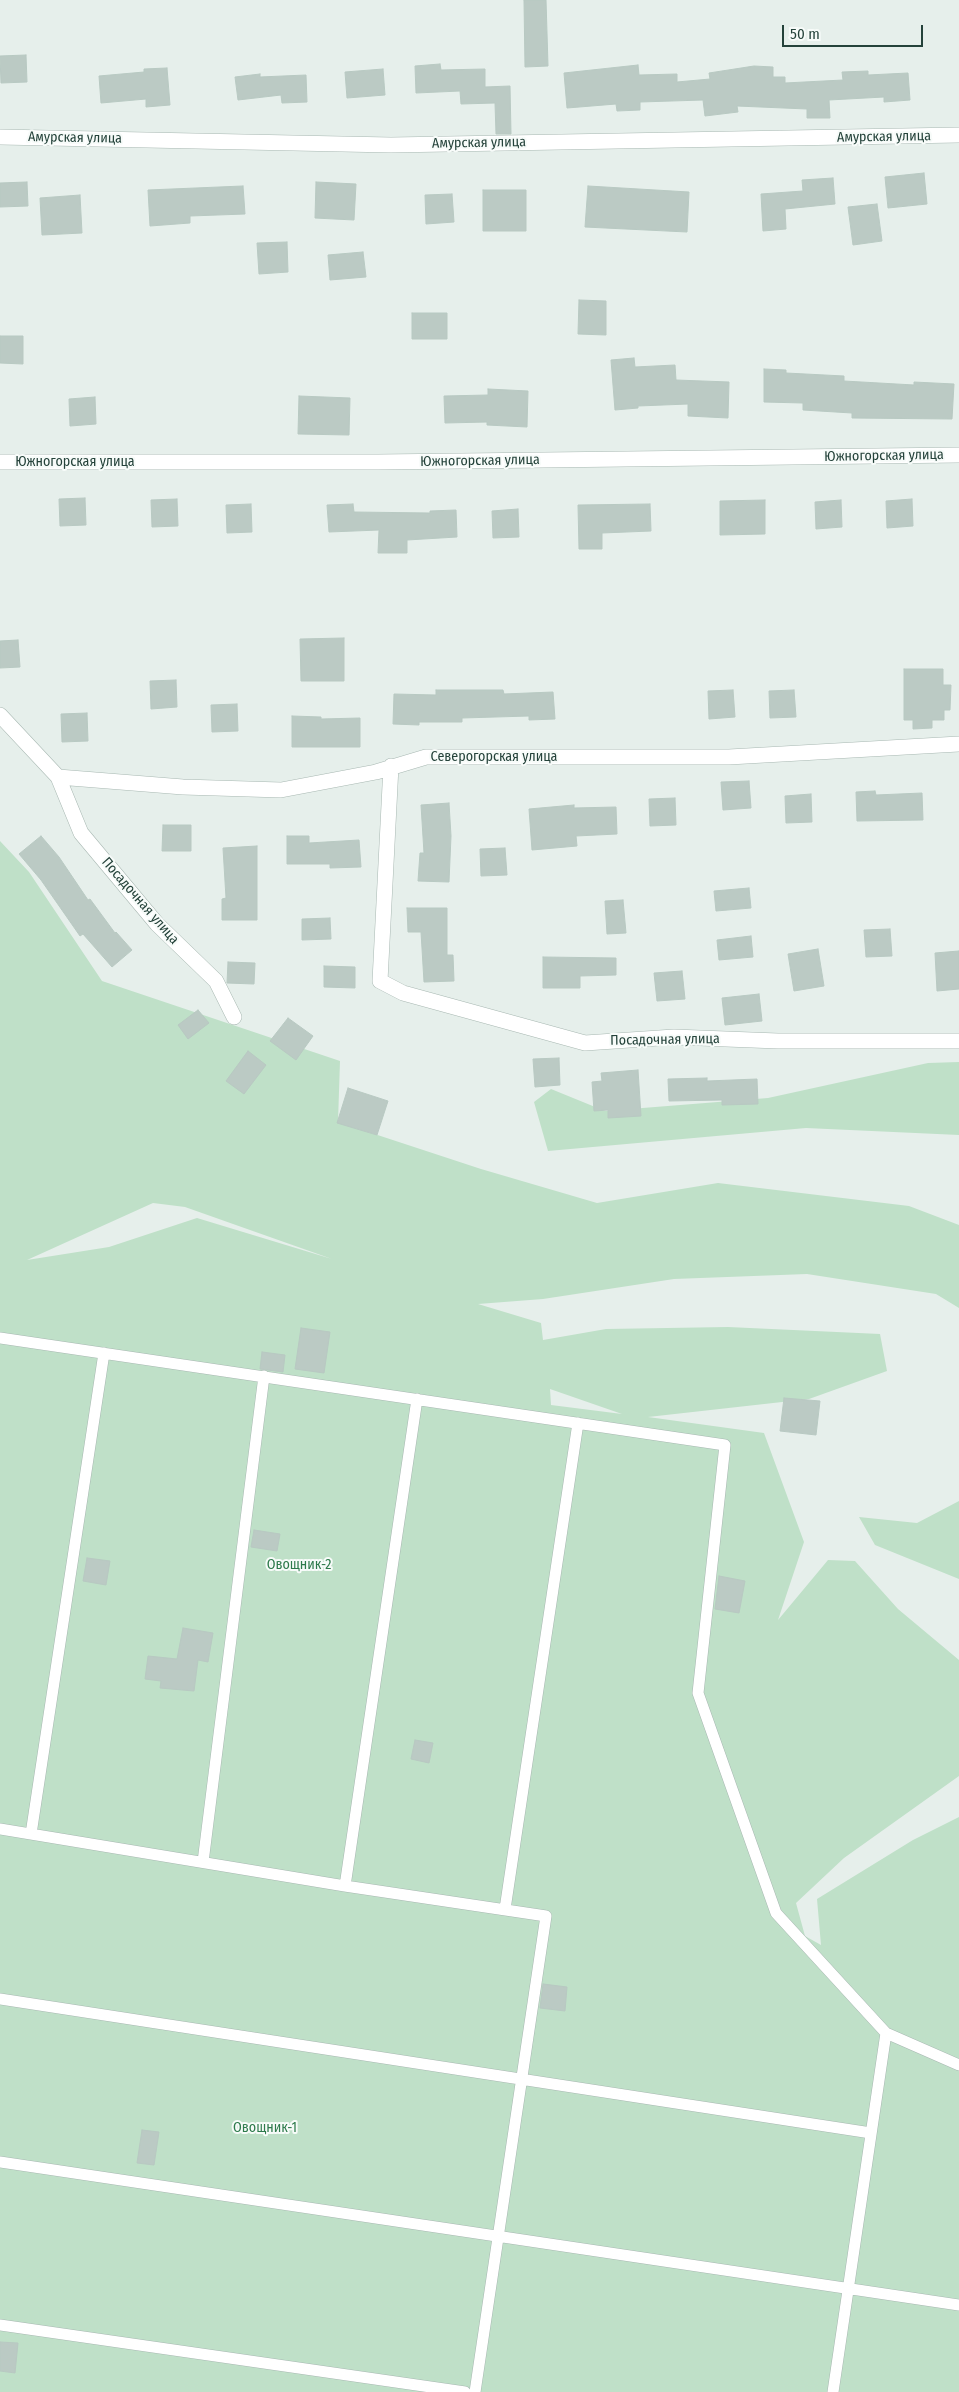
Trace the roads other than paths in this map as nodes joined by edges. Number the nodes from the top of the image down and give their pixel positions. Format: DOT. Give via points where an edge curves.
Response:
graph roads {
  1 [pos="959,135"];
  2 [pos="0,137"];
  3 [pos="959,455"];
  4 [pos="0,462"];
  5 [pos="0,715"];
  6 [pos="959,744"];
  7 [pos="391,766"];
  8 [pos="58,777"];
  9 [pos="234,1017"];
  10 [pos="959,1041"];
  11 [pos="0,1338"];
  12 [pos="104,1353"];
  13 [pos="264,1376"];
  14 [pos="417,1399"];
  15 [pos="578,1423"];
  16 [pos="0,1829"];
  17 [pos="31,1834"];
  18 [pos="203,1862"];
  19 [pos="346,1886"];
  20 [pos="505,1909"];
  21 [pos="0,1999"];
  22 [pos="886,2033"];
  23 [pos="959,2065"];
  24 [pos="523,2079"];
  25 [pos="871,2132"];
  26 [pos="0,2162"];
  27 [pos="498,2236"];
  28 [pos="848,2288"];
  29 [pos="959,2305"];
  30 [pos="0,2325"];
  31 [pos="466,2392"];
  32 [pos="475,2392"];
  33 [pos="833,2392"];
  1 -- 2 [label="street, Амурская улица" via="391,144"];
  3 -- 4 [label="street, Южногорская улица" via="378,462"];
  5 -- 8 [label="street"];
  6 -- 7 [label="street, Северогорская улица" via="729,757 426,757"];
  7 -- 8 [label="street, Северогорская улица" via="376,772 281,790 183,787"];
  7 -- 10 [label="street, Посадочная улица" via="380,981 403,993 585,1043 674,1037 778,1041"];
  8 -- 9 [label="street, Посадочная улица" via="82,833 157,924 216,981"];
  11 -- 12 [label="lane"];
  12 -- 13 [label="lane"];
  12 -- 17 [label="lane"];
  13 -- 14 [label="lane"];
  13 -- 18 [label="lane"];
  14 -- 15 [label="lane"];
  14 -- 19 [label="lane"];
  15 -- 20 [label="lane"];
  15 -- 22 [label="lane" via="724,1445 698,1693 776,1913"];
  16 -- 17 [label="lane"];
  17 -- 18 [label="lane"];
  18 -- 19 [label="lane"];
  19 -- 20 [label="lane"];
  20 -- 24 [label="lane" via="546,1916"];
  21 -- 24 [label="lane"];
  22 -- 23 [label="lane"];
  22 -- 25 [label="lane"];
  24 -- 25 [label="lane"];
  24 -- 27 [label="lane"];
  25 -- 28 [label="lane"];
  26 -- 27 [label="lane"];
  27 -- 28 [label="lane"];
  27 -- 32 [label="lane"];
  28 -- 29 [label="lane"];
  28 -- 33 [label="lane"];
  30 -- 31 [label="lane"];
}
